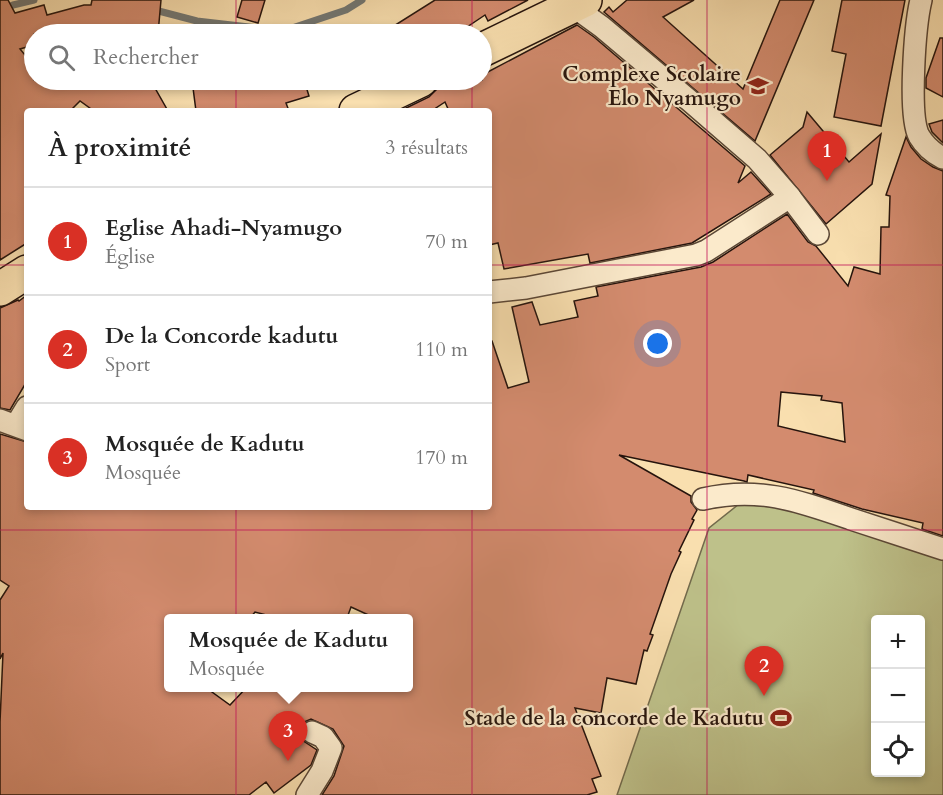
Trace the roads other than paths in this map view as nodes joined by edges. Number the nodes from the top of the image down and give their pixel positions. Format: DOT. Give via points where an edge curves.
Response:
graph roads {
  1 [pos="921,0"];
  2 [pos="579,3"];
  3 [pos="492,45"];
  4 [pos="400,90"];
  5 [pos="362,108"];
  6 [pos="943,158"];
  7 [pos="790,197"];
  8 [pos="818,234"];
  9 [pos="24,274"];
  10 [pos="0,289"];
  11 [pos="492,292"];
  12 [pos="703,499"];
  13 [pos="943,549"];
  14 [pos="312,732"];
  15 [pos="307,795"];
  1 -- 6 [label="street" via="912,101 919,135 932,153"];
  2 -- 3 [label="highway"];
  2 -- 7 [label="street" via="602,27 729,133"];
  4 -- 5 [label="highway"];
  7 -- 8 [label="street"];
  7 -- 11 [label="street" via="696,255"];
  9 -- 10 [label="highway"];
  12 -- 13 [label="street" via="723,494 788,498"];
  14 -- 15 [label="street" via="331,748"];
}
